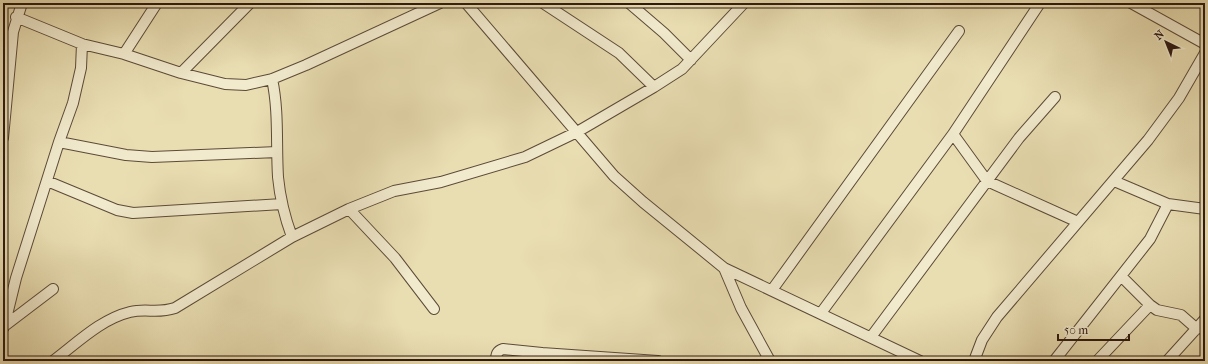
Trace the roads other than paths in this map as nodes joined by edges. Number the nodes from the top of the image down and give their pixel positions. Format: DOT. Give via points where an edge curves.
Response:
graph roads {
  1 [pos="22,3"];
  2 [pos="158,3"];
  3 [pos="250,3"];
  4 [pos="440,3"];
  5 [pos="466,3"];
  6 [pos="543,3"];
  7 [pos="629,3"];
  8 [pos="1040,3"];
  9 [pos="1131,3"];
  10 [pos="739,4"];
  11 [pos="16,17"];
  12 [pos="8,31"];
  13 [pos="959,31"];
  14 [pos="82,44"];
  15 [pos="1205,44"];
  16 [pos="1205,53"];
  17 [pos="124,54"];
  18 [pos="691,60"];
  19 [pos="181,73"];
  20 [pos="272,79"];
  21 [pos="654,87"];
  22 [pos="1055,97"];
  23 [pos="577,132"];
  24 [pos="953,134"];
  25 [pos="3,138"];
  26 [pos="59,142"];
  27 [pos="277,152"];
  28 [pos="47,181"];
  29 [pos="987,181"];
  30 [pos="1114,181"];
  31 [pos="282,204"];
  32 [pos="1168,204"];
  33 [pos="349,209"];
  34 [pos="1205,209"];
  35 [pos="1078,222"];
  36 [pos="292,238"];
  37 [pos="724,268"];
  38 [pos="1122,277"];
  39 [pos="53,290"];
  40 [pos="772,290"];
  41 [pos="1150,305"];
  42 [pos="434,309"];
  43 [pos="821,313"];
  44 [pos="1205,320"];
  45 [pos="3,327"];
  46 [pos="1197,329"];
  47 [pos="871,337"];
  48 [pos="542,357"];
  49 [pos="1058,359"];
  50 [pos="53,361"];
  51 [pos="496,361"];
  52 [pos="658,361"];
  53 [pos="770,361"];
  54 [pos="920,361"];
  55 [pos="974,361"];
  56 [pos="1097,361"];
  57 [pos="1167,361"];
  1 -- 11 [label="street"];
  2 -- 17 [label="street"];
  3 -- 19 [label="street"];
  4 -- 20 [label="street"];
  5 -- 23 [label="street"];
  6 -- 21 [label="street" via="619,52"];
  7 -- 18 [label="street"];
  8 -- 24 [label="street"];
  9 -- 15 [label="street"];
  10 -- 18 [label="street"];
  11 -- 12 [label="street"];
  11 -- 14 [label="street"];
  12 -- 25 [label="street"];
  13 -- 40 [label="street"];
  14 -- 17 [label="street"];
  14 -- 26 [label="street" via="81,68 73,104"];
  16 -- 30 [label="street" via="1179,98"];
  17 -- 19 [label="street"];
  18 -- 21 [label="street"];
  19 -- 20 [label="street" via="246,85"];
  20 -- 27 [label="street" via="277,101"];
  21 -- 23 [label="street"];
  22 -- 29 [label="street" via="1019,138"];
  23 -- 33 [label="street" via="525,157 441,182 394,192"];
  23 -- 37 [label="street" via="614,176"];
  24 -- 29 [label="street"];
  24 -- 43 [label="street"];
  26 -- 27 [label="street" via="126,155 152,157"];
  26 -- 28 [label="street"];
  27 -- 31 [label="street"];
  28 -- 31 [label="street" via="117,210 133,213"];
  28 -- 45 [label="street"];
  29 -- 35 [label="street"];
  29 -- 47 [label="street"];
  30 -- 32 [label="street"];
  30 -- 35 [label="street"];
  31 -- 36 [label="street"];
  32 -- 34 [label="street"];
  32 -- 38 [label="street" via="1150,239"];
  33 -- 36 [label="street"];
  33 -- 42 [label="street" via="395,258"];
  35 -- 55 [label="street" via="997,317 982,340"];
  36 -- 50 [label="street" via="175,308 164,312 140,310 109,320"];
  37 -- 40 [label="street"];
  37 -- 53 [label="street" via="741,308"];
  38 -- 41 [label="street"];
  38 -- 49 [label="street"];
  39 -- 45 [label="street"];
  40 -- 43 [label="street"];
  41 -- 46 [label="street" via="1158,310 1181,315"];
  41 -- 56 [label="street"];
  43 -- 47 [label="street"];
  44 -- 46 [label="street"];
  46 -- 57 [label="street"];
  47 -- 54 [label="street"];
  48 -- 51 [label="street" via="503,349 498,351"];
  48 -- 52 [label="street"];
}
